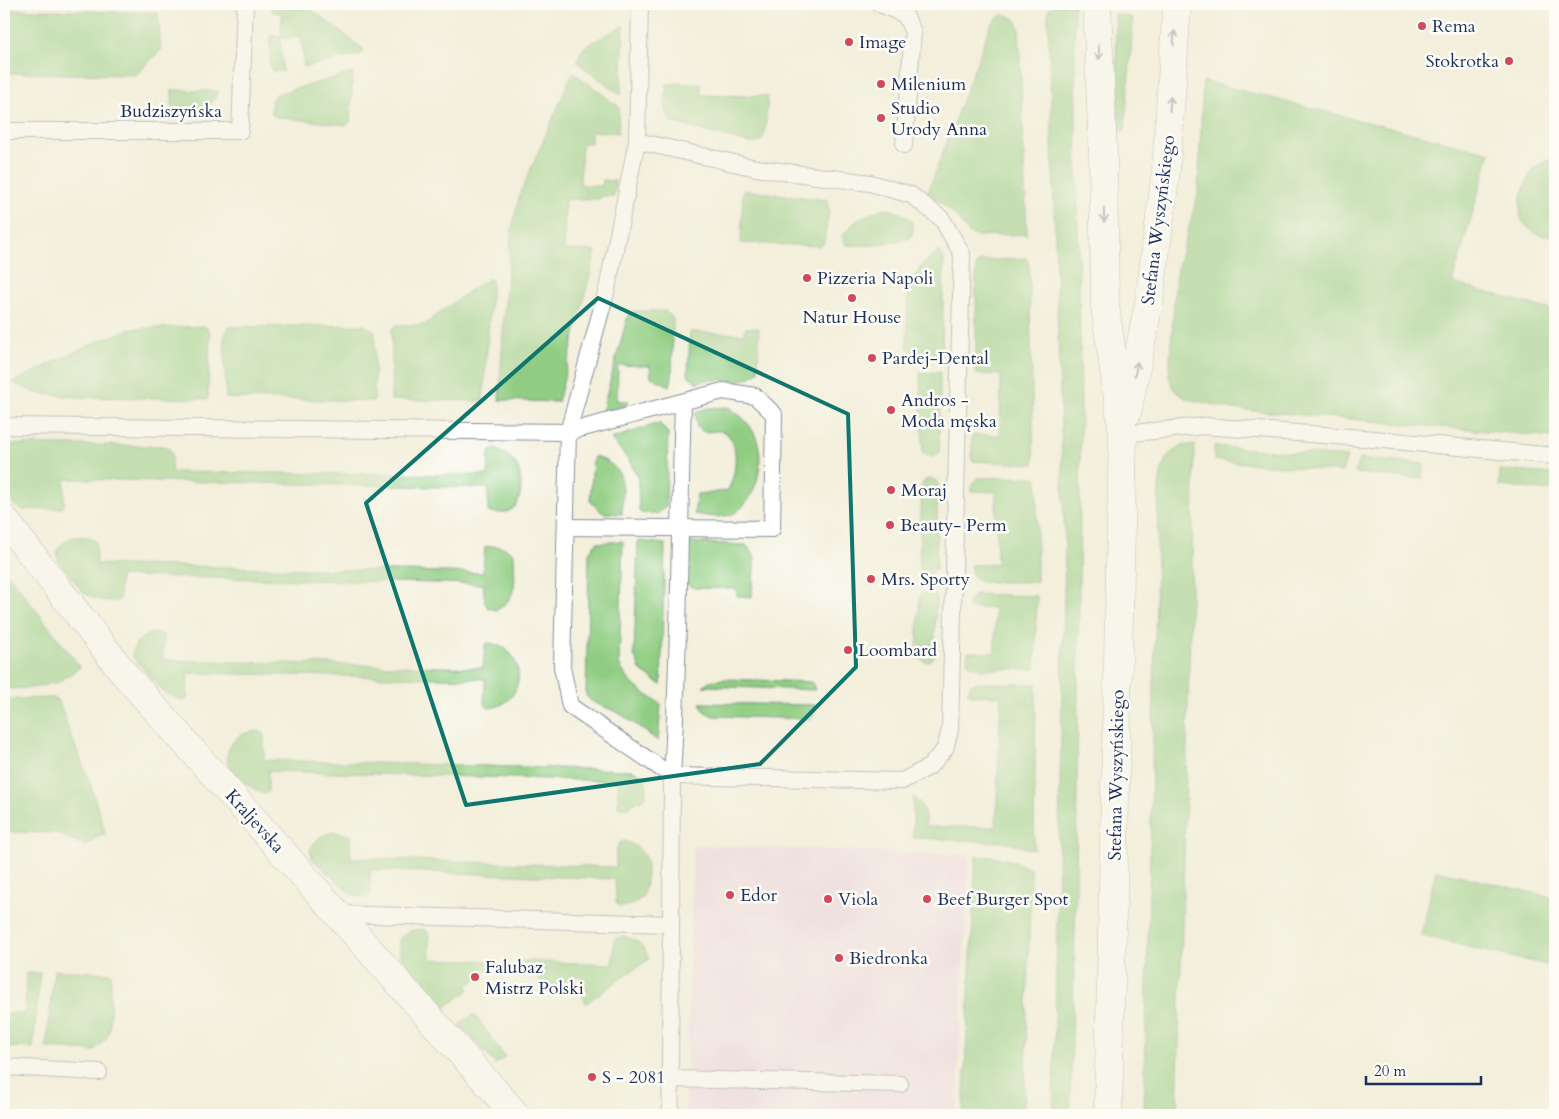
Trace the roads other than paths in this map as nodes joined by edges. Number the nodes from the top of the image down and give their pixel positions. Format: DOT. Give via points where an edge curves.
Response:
graph roads {
  1 [pos="245,4"];
  2 [pos="640,4"];
  3 [pos="880,4"];
  4 [pos="1097,4"];
  5 [pos="1177,4"];
  6 [pos="4,131"];
  7 [pos="637,141"];
  8 [pos="904,145"];
  9 [pos="683,402"];
  10 [pos="4,426"];
  11 [pos="568,432"];
  12 [pos="1123,434"];
  13 [pos="1555,456"];
  14 [pos="4,519"];
  15 [pos="566,527"];
  16 [pos="679,528"];
  17 [pos="672,776"];
  18 [pos="338,914"];
  19 [pos="671,924"];
  20 [pos="4,1067"];
  21 [pos="99,1072"];
  22 [pos="670,1079"];
  23 [pos="900,1084"];
  24 [pos="516,1115"];
  25 [pos="671,1115"];
  26 [pos="1108,1115"];
  1 -- 6 [label="lane, Budziszyńska" via="240,131"];
  2 -- 7 [label="lane"];
  3 -- 8 [label="lane" via="905,14 913,32"];
  4 -- 12 [label="street, Stefana Wyszyńskiego, one-way" via="1105,306"];
  12 -- 5 [label="street, Stefana Wyszyńskiego, one-way" via="1149,303 1164,190"];
  7 -- 11 [label="lane" via="607,289"];
  7 -- 17 [label="lane" via="756,168 870,183 911,195 942,219 962,254 950,720 945,749 929,767 902,781"];
  9 -- 11 [label="lane"];
  9 -- 16 [label="lane"];
  9 -- 16 [label="lane" via="723,391 755,396 774,414 772,529"];
  10 -- 11 [label="lane"];
  11 -- 15 [label="lane"];
  12 -- 13 [label="lane" via="1204,426"];
  12 -- 26 [label="street, Stefana Wyszyńskiego"];
  14 -- 18 [label="street, Kraljevska" via="127,677"];
  15 -- 16 [label="lane"];
  15 -- 17 [label="lane" via="562,666 570,706"];
  16 -- 17 [label="lane" via="677,694"];
  17 -- 19 [label="lane"];
  18 -- 19 [label="lane"];
  18 -- 24 [label="street, Kraljevska"];
  19 -- 22 [label="lane"];
  20 -- 21 [label="lane"];
  22 -- 23 [label="lane"];
  22 -- 25 [label="lane"];
}
